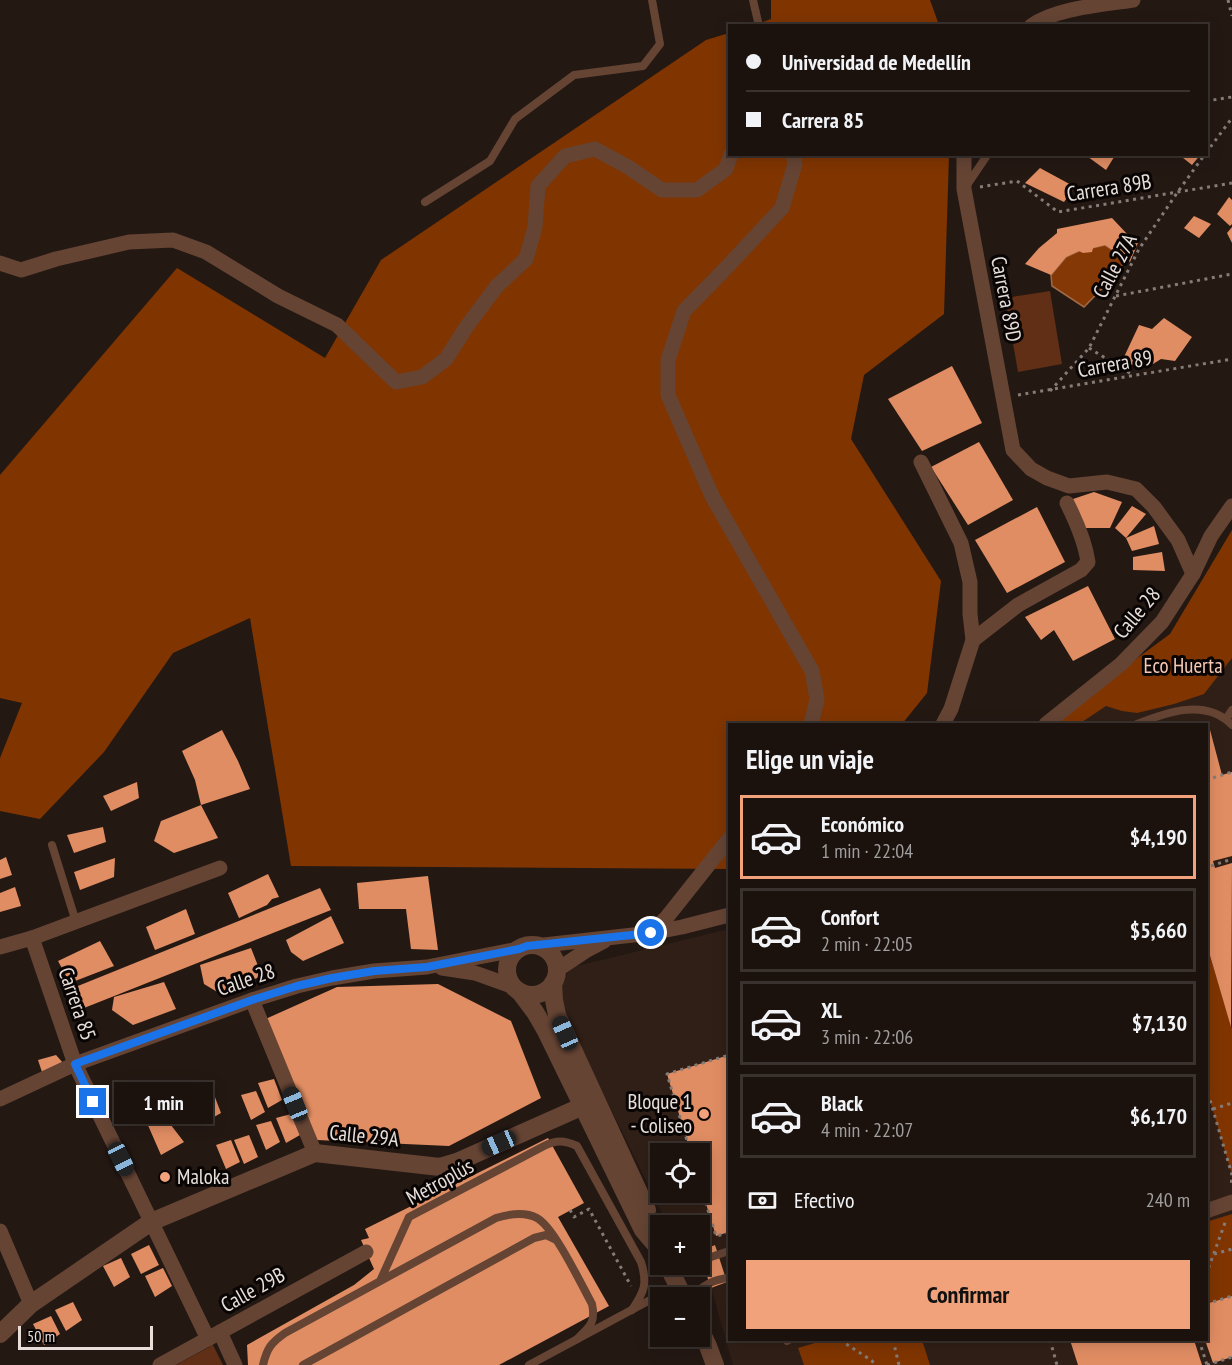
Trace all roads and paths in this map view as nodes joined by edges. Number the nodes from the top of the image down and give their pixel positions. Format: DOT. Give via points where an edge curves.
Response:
graph roads {
  1 [pos="652,0"];
  2 [pos="753,0"];
  3 [pos="1133,0"];
  4 [pos="1228,0"];
  5 [pos="1232,16"];
  6 [pos="1035,23"];
  7 [pos="759,24"];
  8 [pos="1232,97"];
  9 [pos="1208,101"];
  10 [pos="1232,118"];
  11 [pos="1208,150"];
  12 [pos="730,156"];
  13 [pos="794,156"];
  14 [pos="964,156"];
  15 [pos="987,156"];
  16 [pos="1204,156"];
  17 [pos="1232,183"];
  18 [pos="964,189"];
  19 [pos="1177,193"];
  20 [pos="425,202"];
  21 [pos="0,263"];
  22 [pos="1232,274"];
  23 [pos="1116,296"];
  24 [pos="1089,348"];
  25 [pos="1232,359"];
  26 [pos="1134,376"];
  27 [pos="1050,391"];
  28 [pos="1003,397"];
  29 [pos="921,462"];
  30 [pos="1067,503"];
  31 [pos="1232,506"];
  32 [pos="1193,574"];
  33 [pos="973,640"];
  34 [pos="1232,710"];
  35 [pos="1229,722"];
  36 [pos="811,723"];
  37 [pos="944,723"];
  38 [pos="1047,723"];
  39 [pos="1140,723"];
  40 [pos="1232,772"];
  41 [pos="1208,779"];
  42 [pos="728,840"];
  43 [pos="52,845"];
  44 [pos="1232,860"];
  45 [pos="1211,866"];
  46 [pos="220,868"];
  47 [pos="728,915"];
  48 [pos="76,922"];
  49 [pos="651,933"];
  50 [pos="616,937"];
  51 [pos="32,938"];
  52 [pos="0,947"];
  53 [pos="527,947"];
  54 [pos="427,967"];
  55 [pos="555,977"];
  56 [pos="517,989"];
  57 [pos="252,1000"];
  58 [pos="728,1055"];
  59 [pos="75,1064"];
  60 [pos="0,1089"];
  61 [pos="20,1090"];
  62 [pos="1208,1093"];
  63 [pos="0,1099"];
  64 [pos="1232,1103"];
  65 [pos="583,1106"];
  66 [pos="1213,1109"];
  67 [pos="688,1143"];
  68 [pos="315,1153"];
  69 [pos="1232,1175"];
  70 [pos="706,1203"];
  71 [pos="1230,1207"];
  72 [pos="570,1210"];
  73 [pos="1208,1211"];
  74 [pos="650,1215"];
  75 [pos="151,1222"];
  76 [pos="0,1231"];
  77 [pos="728,1233"];
  78 [pos="650,1238"];
  79 [pos="556,1240"];
  80 [pos="1232,1249"];
  81 [pos="728,1251"];
  82 [pos="366,1252"];
  83 [pos="1213,1255"];
  84 [pos="710,1257"];
  85 [pos="1208,1269"];
  86 [pos="623,1272"];
  87 [pos="728,1278"];
  88 [pos="381,1279"];
  89 [pos="703,1287"];
  90 [pos="1232,1296"];
  91 [pos="650,1303"];
  92 [pos="1208,1303"];
  93 [pos="31,1304"];
  94 [pos="632,1310"];
  95 [pos="0,1334"];
  96 [pos="214,1335"];
  97 [pos="578,1339"];
  98 [pos="842,1341"];
  99 [pos="893,1341"];
  100 [pos="1050,1341"];
  101 [pos="1199,1341"];
  102 [pos="708,1347"];
  103 [pos="1232,1357"];
  104 [pos="160,1365"];
  105 [pos="234,1365"];
  106 [pos="263,1365"];
  107 [pos="303,1365"];
  108 [pos="529,1365"];
  109 [pos="715,1365"];
  110 [pos="876,1365"];
  111 [pos="899,1365"];
  112 [pos="1057,1365"];
  113 [pos="1207,1365"];
  1 -- 20 [label="lane" via="660,44 643,66 574,75 515,119 490,161"];
  2 -- 7 [label="lane"];
  3 -- 6 [label="street" via="1056,14"];
  4 -- 5 [label="path"];
  8 -- 9 [label="path"];
  10 -- 11 [label="path, Calle 27A"];
  12 -- 21 [label="street" via="726,169 697,190 662,190 595,149 565,156 538,186 535,227 526,260 496,286 446,359 422,377 396,382 337,325 278,296 206,252 173,240 129,242 21,270"];
  13 -- 36 [label="street" via="782,208 684,311 668,360 668,395 712,496 812,671 817,699"];
  14 -- 18 [label="street, Carrera 89D"];
  15 -- 18 [label="lane"];
  16 -- 19 [label="path, Calle 27A"];
  17 -- 19 [label="path, Carrera 89B"];
  18 -- 19 [label="path, Carrera 89B" via="1017,181 1058,212"];
  18 -- 28 [label="street, Carrera 89D"];
  19 -- 23 [label="path, Calle 27A" via="1139,249"];
  22 -- 23 [label="path"];
  23 -- 24 [label="path, Calle 27A"];
  24 -- 26 [label="path"];
  24 -- 27 [label="path, Calle 27A"];
  25 -- 26 [label="path, Carrera 89"];
  26 -- 27 [label="path, Carrera 89"];
  27 -- 28 [label="path, Carrera 89"];
  28 -- 32 [label="street, Carrera 89D" via="1013,450 1031,469 1069,486 1107,482 1136,489 1178,540"];
  29 -- 33 [label="street" via="961,543 970,582"];
  30 -- 33 [label="street" via="1088,562 1082,570 1018,605"];
  31 -- 32 [label="street, Calle 28" via="1211,536"];
  32 -- 38 [label="street, Calle 28" via="1162,622 1121,664"];
  33 -- 37 [label="street"];
  34 -- 35 [label="lane"];
  35 -- 39 [label="lane" via="1199,709 1162,714"];
  40 -- 41 [label="path"];
  42 -- 49 [label="street"];
  43 -- 48 [label="lane"];
  44 -- 45 [label="path"];
  46 -- 48 [label="street"];
  47 -- 49 [label="street, Calle 28"];
  48 -- 51 [label="street"];
  49 -- 50 [label="street, Calle 28"];
  50 -- 53 [label="street, Calle 28"];
  50 -- 55 [label="street" via="597,944"];
  51 -- 52 [label="street"];
  51 -- 59 [label="street, Carrera 85"];
  53 -- 54 [label="street, Calle 28"];
  53 -- 55 [label="street" via="548,951 556,963"];
  53 -- 56 [label="street" via="514,954 508,967"];
  54 -- 56 [label="street" via="475,973"];
  54 -- 57 [label="street, Calle 28" via="332,978"];
  55 -- 56 [label="street" via="548,989 534,995"];
  55 -- 74 [label="street" via="557,1015"];
  56 -- 65 [label="street" via="546,1030"];
  57 -- 59 [label="street, Calle 28"];
  57 -- 68 [label="street"];
  58 -- 67 [label="path" via="667,1074"];
  59 -- 61 [label="street, Calle 28"];
  59 -- 75 [label="street, Carrera 85"];
  60 -- 61 [label="street"];
  61 -- 63 [label="street, Calle 28"];
  62 -- 66 [label="path"];
  64 -- 66 [label="path"];
  65 -- 68 [label="street, Calle 29A" via="440,1167"];
  65 -- 78 [label="street"];
  66 -- 69 [label="path"];
  68 -- 75 [label="street, Calle 29A"];
  69 -- 71 [label="path"];
  70 -- 77 [label="path" via="716,1236"];
  71 -- 73 [label="street"];
  71 -- 83 [label="path"];
  72 -- 86 [label="path" via="574,1217 590,1208"];
  75 -- 93 [label="street, Calle 29A"];
  75 -- 96 [label="street, Carrera 85"];
  76 -- 93 [label="street"];
  79 -- 88 [label="lane" via="538,1218 510,1214"];
  79 -- 97 [label="lane" via="594,1312 593,1321"];
  79 -- 107 [label="lane" via="546,1235 534,1238"];
  80 -- 83 [label="path"];
  81 -- 84 [label="lane"];
  82 -- 96 [label="street, Calle 29B"];
  83 -- 85 [label="path"];
  87 -- 89 [label="lane"];
  88 -- 94 [label="lane, Metroplús" via="409,1216 543,1146 567,1142 577,1146 640,1262 645,1284"];
  88 -- 106 [label="lane" via="285,1333 273,1342"];
  90 -- 92 [label="path"];
  91 -- 94 [label="lane"];
  93 -- 95 [label="street, Calle 29A"];
  94 -- 97 [label="lane"];
  96 -- 104 [label="street, Calle 29B"];
  96 -- 105 [label="street, Carrera 85"];
  97 -- 108 [label="lane"];
  98 -- 110 [label="path"];
  99 -- 111 [label="path"];
  100 -- 112 [label="path"];
  101 -- 113 [label="path"];
  102 -- 109 [label="street"];
  103 -- 113 [label="path"];
}
